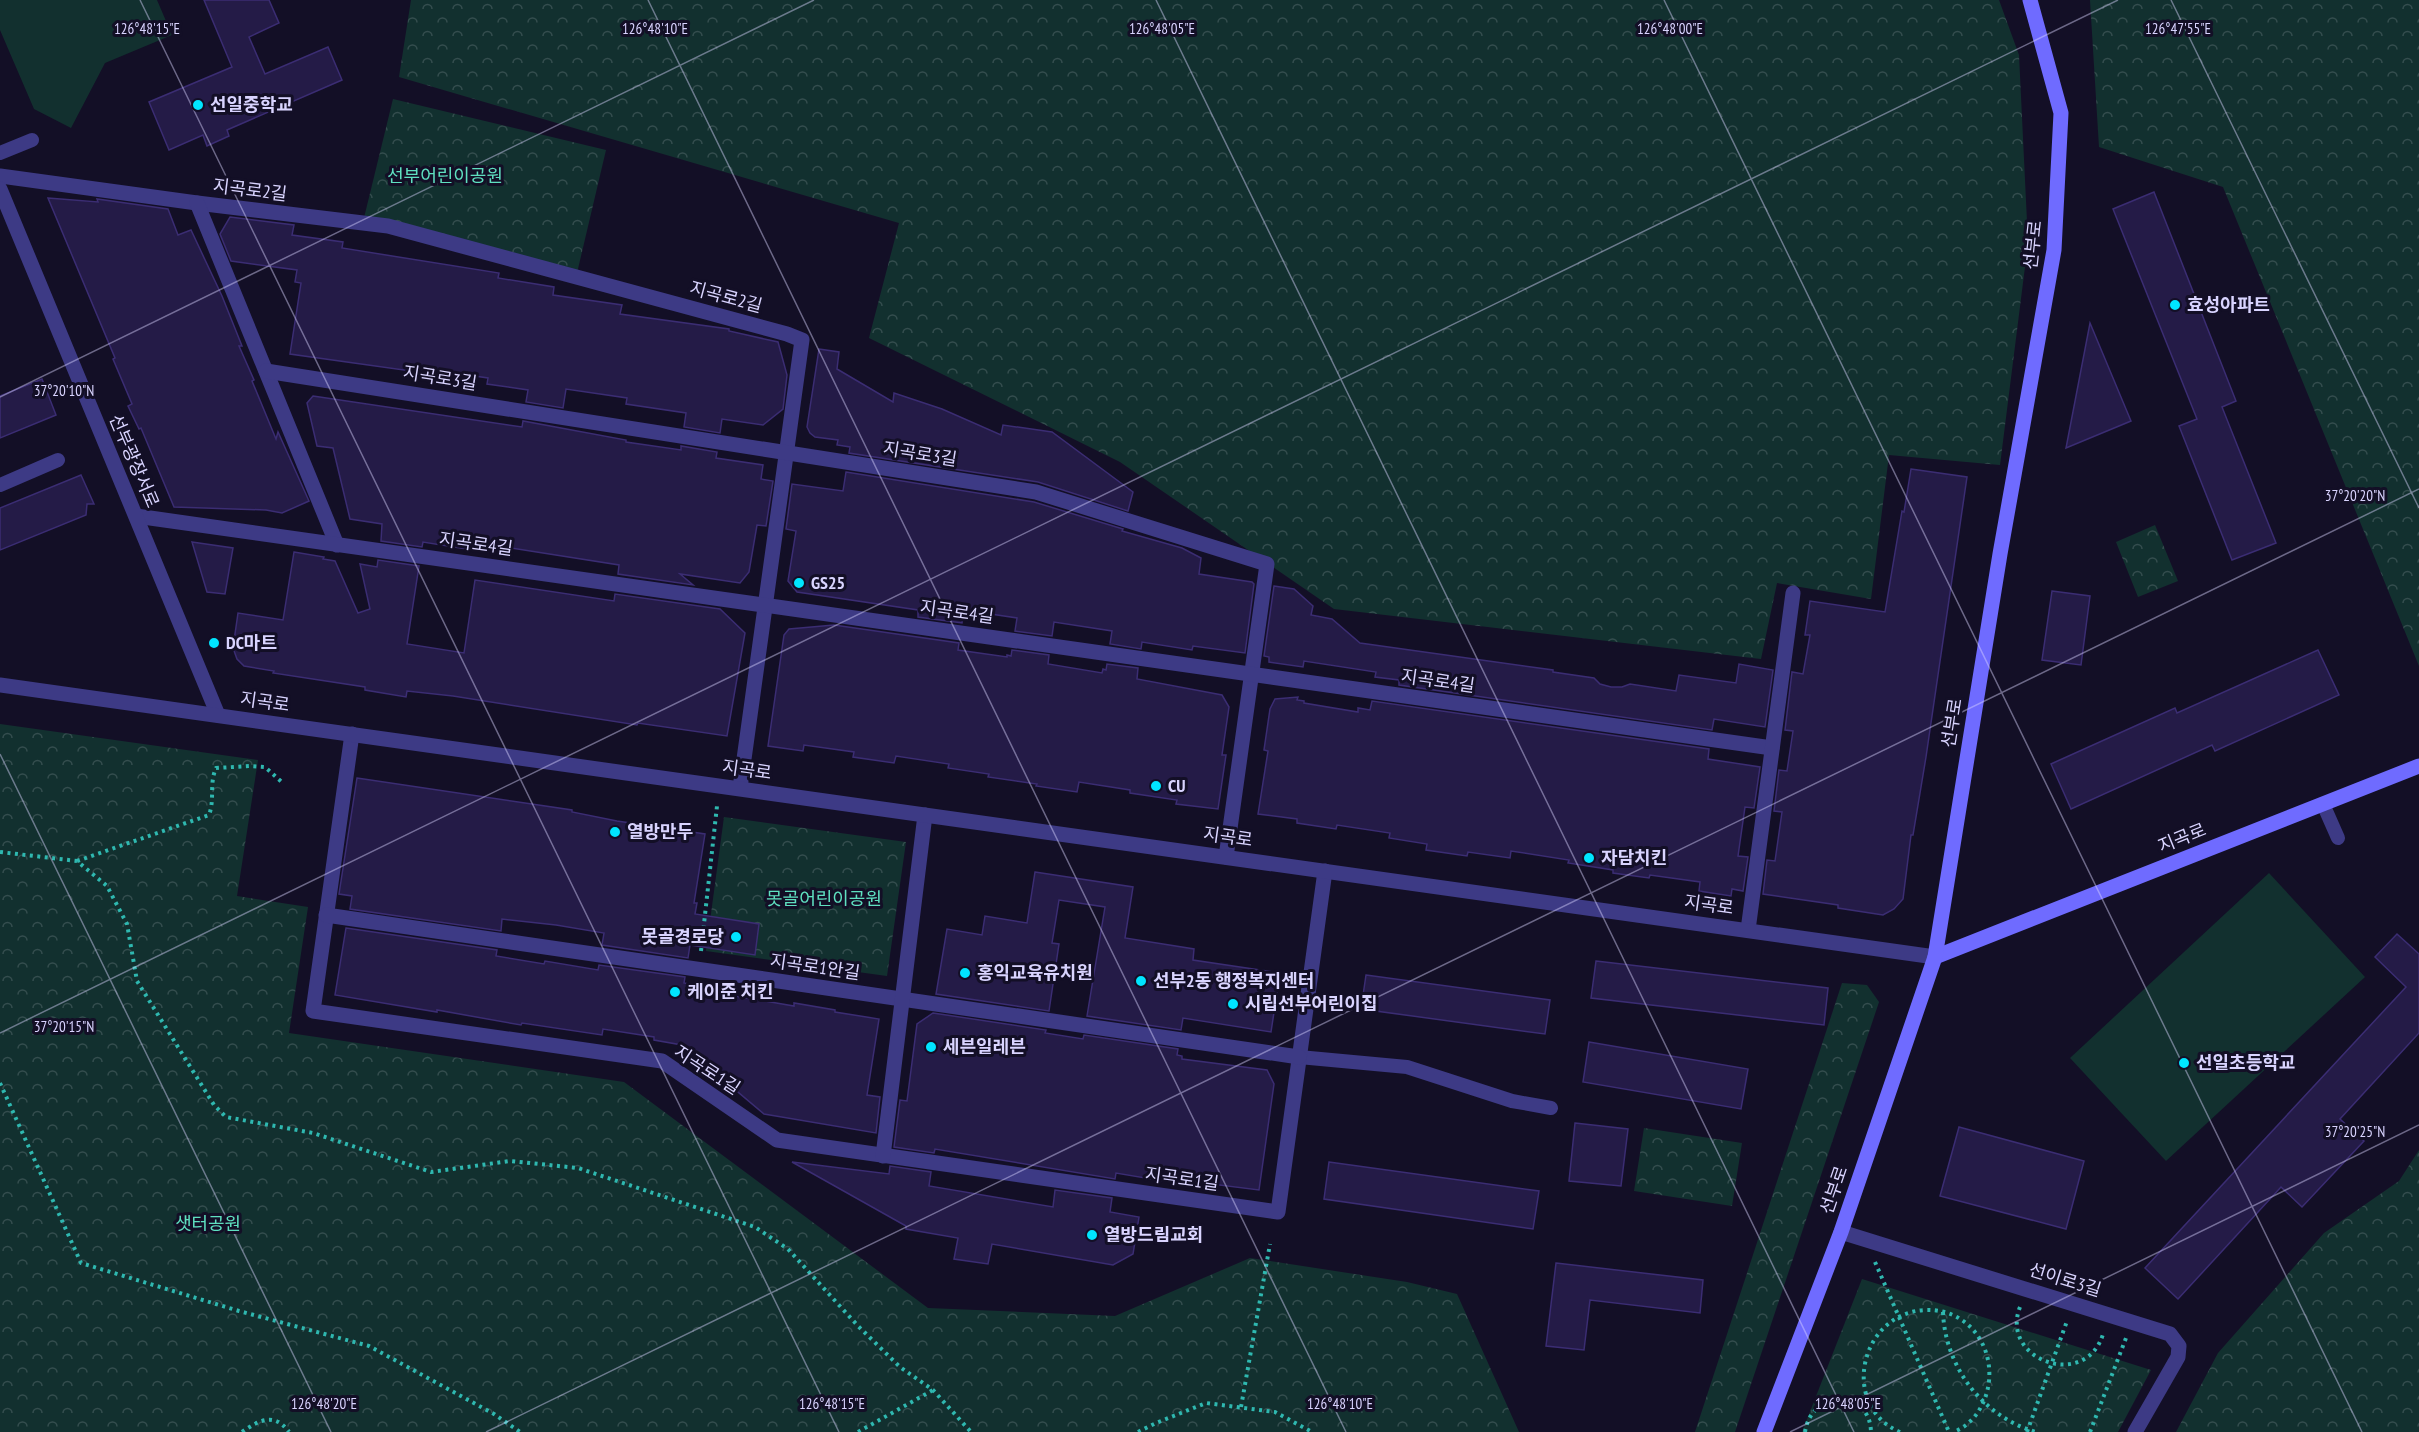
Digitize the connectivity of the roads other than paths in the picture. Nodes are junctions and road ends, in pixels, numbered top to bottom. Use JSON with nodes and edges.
{"nodes":[{"id":1,"x":2030,"y":0,"type":"edge"},
{"id":2,"x":32,"y":140,"type":"dead end"},
{"id":3,"x":0,"y":153,"type":"edge"},
{"id":4,"x":0,"y":176,"type":"edge"},
{"id":5,"x":0,"y":189,"type":"edge"},
{"id":6,"x":197,"y":203,"type":"junction"},
{"id":7,"x":266,"y":371,"type":"junction"},
{"id":8,"x":787,"y":453,"type":"junction"},
{"id":9,"x":58,"y":460,"type":"dead end"},
{"id":10,"x":0,"y":485,"type":"edge"},
{"id":11,"x":136,"y":516,"type":"junction"},
{"id":12,"x":337,"y":544,"type":"junction"},
{"id":13,"x":1793,"y":593,"type":"dead end"},
{"id":14,"x":765,"y":605,"type":"junction"},
{"id":15,"x":1252,"y":674,"type":"junction"},
{"id":16,"x":0,"y":685,"type":"edge"},
{"id":17,"x":218,"y":715,"type":"junction"},
{"id":18,"x":352,"y":734,"type":"junction"},
{"id":19,"x":1772,"y":748,"type":"junction"},
{"id":20,"x":2419,"y":766,"type":"edge"},
{"id":21,"x":740,"y":788,"type":"junction"},
{"id":22,"x":2323,"y":804,"type":"junction"},
{"id":23,"x":925,"y":814,"type":"junction"},
{"id":24,"x":2338,"y":838,"type":"dead end"},
{"id":25,"x":1226,"y":857,"type":"junction"},
{"id":26,"x":1325,"y":871,"type":"junction"},
{"id":27,"x":326,"y":915,"type":"junction"},
{"id":28,"x":1748,"y":930,"type":"junction"},
{"id":29,"x":1935,"y":957,"type":"junction"},
{"id":30,"x":902,"y":999,"type":"junction"},
{"id":31,"x":1299,"y":1057,"type":"junction"},
{"id":32,"x":1551,"y":1108,"type":"dead end"},
{"id":33,"x":884,"y":1156,"type":"junction"},
{"id":34,"x":1840,"y":1232,"type":"junction"},
{"id":35,"x":1764,"y":1432,"type":"edge"},
{"id":36,"x":2135,"y":1432,"type":"edge"}],
"edges":[{"from":1,"to":29,"type":"main road","name":"선부로"},
{"from":2,"to":3,"type":"lane"},
{"from":4,"to":6,"type":"street","name":"지곡로2길"},
{"from":5,"to":11,"type":"street","name":"선부광장서로"},
{"from":6,"to":7,"type":"street","name":"지곡로2길"},
{"from":6,"to":8,"type":"street","name":"지곡로2길"},
{"from":7,"to":8,"type":"street","name":"지곡로3길"},
{"from":7,"to":12,"type":"street","name":"지곡로2길"},
{"from":8,"to":14,"type":"street","name":"지곡로2길"},
{"from":8,"to":15,"type":"street","name":"지곡로3길"},
{"from":9,"to":10,"type":"lane"},
{"from":11,"to":12,"type":"street","name":"지곡로4길"},
{"from":11,"to":17,"type":"street","name":"선부광장서로"},
{"from":12,"to":14,"type":"street","name":"지곡로4길"},
{"from":13,"to":19,"type":"street"},
{"from":14,"to":15,"type":"street","name":"지곡로4길"},
{"from":14,"to":21,"type":"street","name":"지곡로2길"},
{"from":15,"to":19,"type":"street","name":"지곡로4길"},
{"from":15,"to":25,"type":"street","name":"지곡로3길"},
{"from":16,"to":17,"type":"street","name":"지곡로"},
{"from":17,"to":18,"type":"street","name":"지곡로"},
{"from":18,"to":21,"type":"street","name":"지곡로"},
{"from":18,"to":27,"type":"street","name":"지곡로1길"},
{"from":19,"to":28,"type":"street"},
{"from":20,"to":22,"type":"main road","name":"지곡로"},
{"from":21,"to":23,"type":"street","name":"지곡로"},
{"from":22,"to":24,"type":"lane"},
{"from":22,"to":29,"type":"main road","name":"지곡로"},
{"from":23,"to":25,"type":"street","name":"지곡로"},
{"from":23,"to":30,"type":"street"},
{"from":25,"to":26,"type":"street","name":"지곡로"},
{"from":26,"to":28,"type":"street","name":"지곡로"},
{"from":26,"to":31,"type":"street"},
{"from":27,"to":30,"type":"street","name":"지곡로1안길"},
{"from":27,"to":33,"type":"street","name":"지곡로1길"},
{"from":28,"to":29,"type":"street","name":"지곡로"},
{"from":29,"to":34,"type":"main road","name":"선부로"},
{"from":30,"to":31,"type":"street","name":"지곡로1안길"},
{"from":30,"to":33,"type":"street"},
{"from":31,"to":32,"type":"lane"},
{"from":31,"to":33,"type":"street","name":"지곡로1길"},
{"from":34,"to":35,"type":"main road","name":"선부로"},
{"from":34,"to":36,"type":"street","name":"선이로3길"}]}
